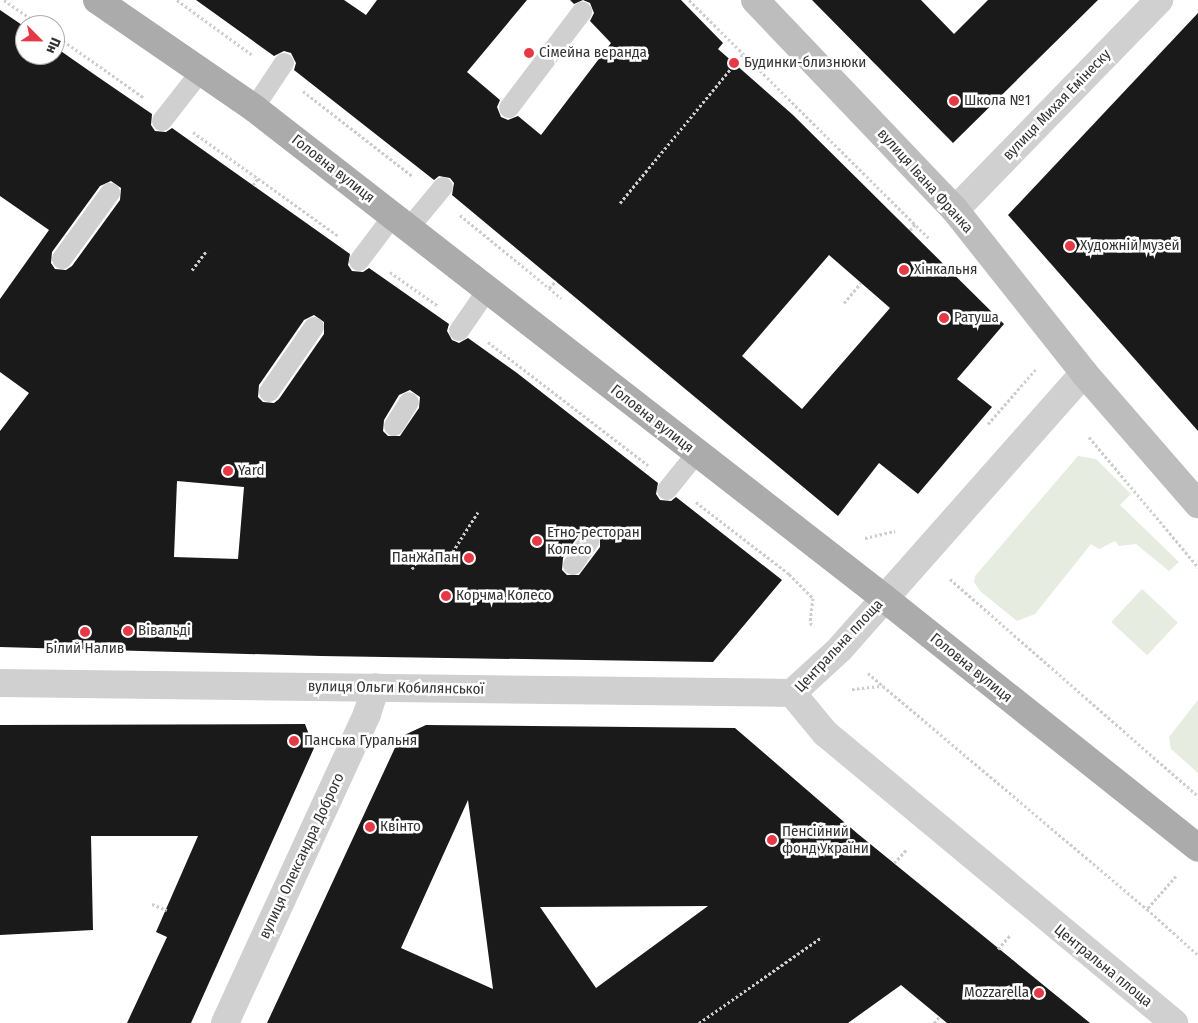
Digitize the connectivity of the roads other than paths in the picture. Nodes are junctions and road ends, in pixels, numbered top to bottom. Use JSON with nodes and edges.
{"nodes":[{"id":1,"x":98,"y":0,"type":"edge"},
{"id":2,"x":755,"y":0,"type":"edge"},
{"id":3,"x":1158,"y":0,"type":"edge"},
{"id":4,"x":582,"y":12,"type":"dead end"},
{"id":5,"x":284,"y":63,"type":"dead end"},
{"id":6,"x":201,"y":71,"type":"junction"},
{"id":7,"x":254,"y":108,"type":"junction"},
{"id":8,"x":509,"y":108,"type":"dead end"},
{"id":9,"x":162,"y":121,"type":"dead end"},
{"id":10,"x":442,"y":187,"type":"dead end"},
{"id":11,"x":110,"y":193,"type":"dead end"},
{"id":12,"x":955,"y":210,"type":"junction"},
{"id":13,"x":401,"y":222,"type":"junction"},
{"id":14,"x":62,"y":259,"type":"dead end"},
{"id":15,"x":359,"y":261,"type":"dead end"},
{"id":16,"x":488,"y":289,"type":"junction"},
{"id":17,"x":314,"y":327,"type":"dead end"},
{"id":18,"x":459,"y":331,"type":"dead end"},
{"id":19,"x":1084,"y":373,"type":"junction"},
{"id":20,"x":269,"y":392,"type":"dead end"},
{"id":21,"x":409,"y":402,"type":"dead end"},
{"id":22,"x":394,"y":426,"type":"dead end"},
{"id":23,"x":696,"y":454,"type":"junction"},
{"id":24,"x":667,"y":490,"type":"dead end"},
{"id":25,"x":1198,"y":504,"type":"edge"},
{"id":26,"x":590,"y":540,"type":"dead end"},
{"id":27,"x":573,"y":564,"type":"dead end"},
{"id":28,"x":884,"y":598,"type":"junction"},
{"id":29,"x":0,"y":683,"type":"edge"},
{"id":30,"x":376,"y":687,"type":"junction"},
{"id":31,"x":792,"y":693,"type":"junction"},
{"id":32,"x":1198,"y":848,"type":"edge"},
{"id":33,"x":225,"y":1023,"type":"edge"},
{"id":34,"x":1174,"y":1023,"type":"edge"}],
"edges":[{"from":1,"to":6,"type":"main road","name":"Головна вулиця"},
{"from":2,"to":12,"type":"street","name":"вулиця Івана Франка"},
{"from":3,"to":12,"type":"street","name":"вулиця Михая Емінеску"},
{"from":4,"to":8,"type":"lane"},
{"from":5,"to":7,"type":"lane"},
{"from":6,"to":7,"type":"main road","name":"Головна вулиця"},
{"from":6,"to":9,"type":"lane"},
{"from":7,"to":13,"type":"main road","name":"Головна вулиця"},
{"from":10,"to":13,"type":"lane"},
{"from":11,"to":14,"type":"lane"},
{"from":12,"to":19,"type":"street","name":"вулиця Івана Франка"},
{"from":13,"to":15,"type":"lane"},
{"from":13,"to":16,"type":"main road","name":"Головна вулиця"},
{"from":16,"to":18,"type":"lane"},
{"from":16,"to":23,"type":"main road","name":"Головна вулиця"},
{"from":17,"to":20,"type":"lane"},
{"from":19,"to":25,"type":"street"},
{"from":19,"to":28,"type":"street","name":"Центральна площа"},
{"from":21,"to":22,"type":"lane"},
{"from":23,"to":24,"type":"lane"},
{"from":23,"to":28,"type":"main road","name":"Головна вулиця"},
{"from":26,"to":27,"type":"lane"},
{"from":28,"to":31,"type":"street","name":"Центральна площа"},
{"from":28,"to":32,"type":"main road","name":"Головна вулиця"},
{"from":29,"to":30,"type":"street","name":"вулиця Ольги Кобилянської"},
{"from":30,"to":31,"type":"street","name":"вулиця Ольги Кобилянської"},
{"from":30,"to":33,"type":"street","name":"вулиця Олександра Доброго"},
{"from":31,"to":34,"type":"street","name":"Центральна площа"}]}
